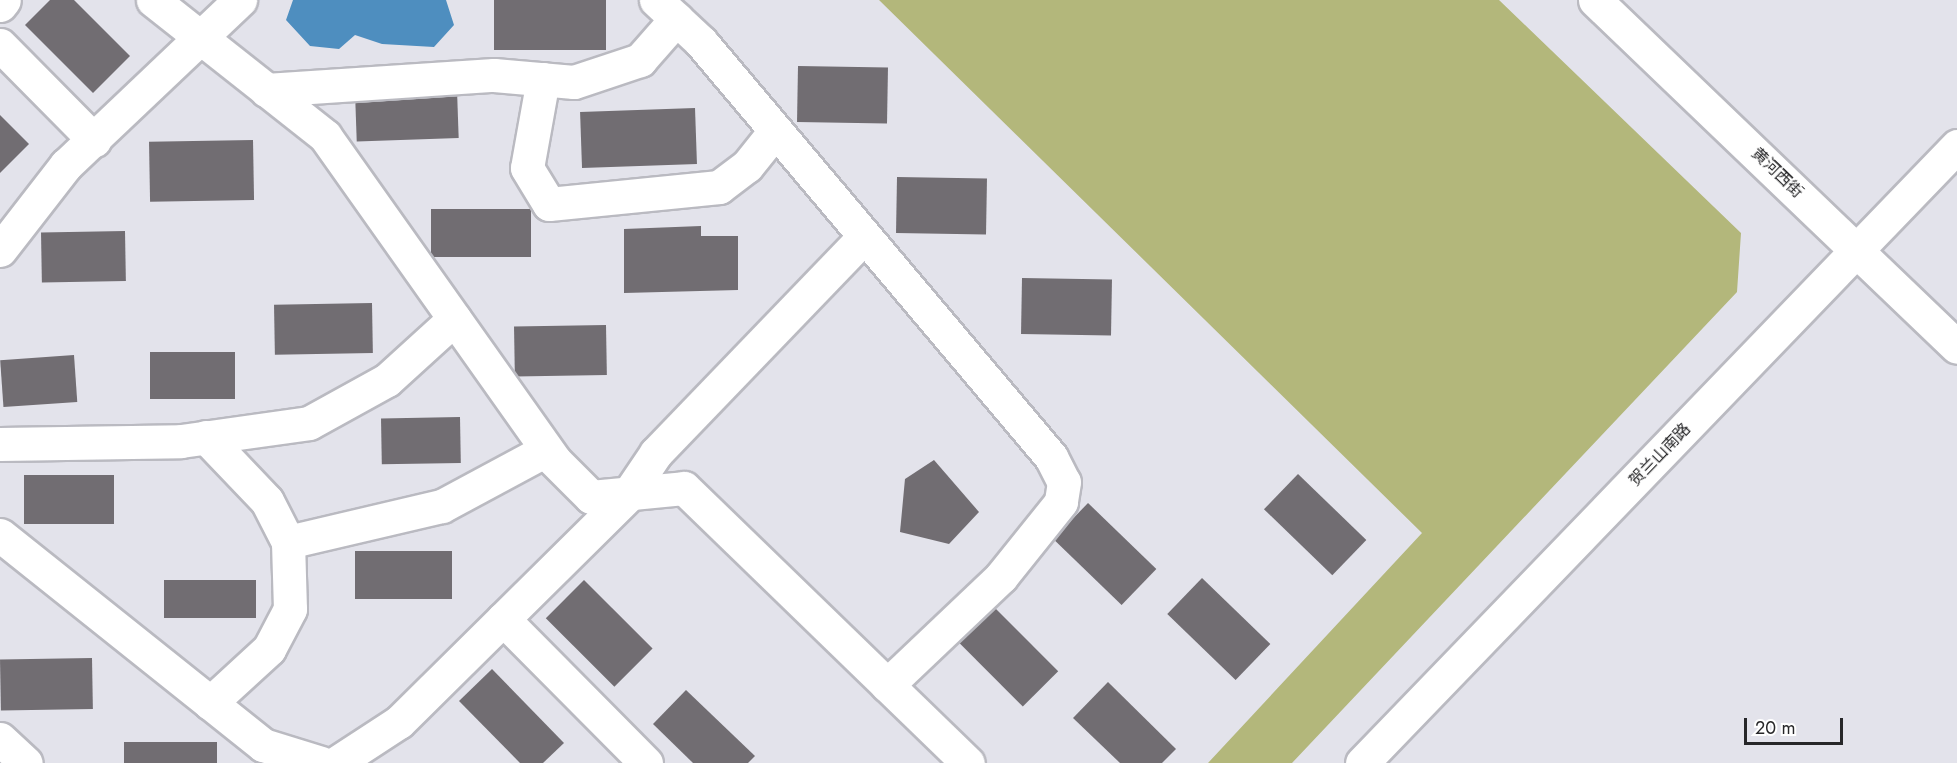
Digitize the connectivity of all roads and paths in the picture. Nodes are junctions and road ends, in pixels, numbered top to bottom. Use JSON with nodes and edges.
{"nodes":[{"id":1,"x":4,"y":0,"type":"edge"},
{"id":2,"x":153,"y":0,"type":"edge"},
{"id":3,"x":240,"y":0,"type":"edge"},
{"id":4,"x":1595,"y":0,"type":"edge"},
{"id":5,"x":0,"y":5,"type":"edge"},
{"id":6,"x":666,"y":10,"type":"edge"},
{"id":7,"x":204,"y":40,"type":"junction"},
{"id":8,"x":0,"y":45,"type":"edge"},
{"id":9,"x":543,"y":79,"type":"junction"},
{"id":10,"x":266,"y":90,"type":"junction"},
{"id":11,"x":775,"y":130,"type":"junction"},
{"id":12,"x":94,"y":140,"type":"junction"},
{"id":13,"x":1957,"y":146,"type":"edge"},
{"id":14,"x":4,"y":234,"type":"edge"},
{"id":15,"x":863,"y":238,"type":"junction"},
{"id":16,"x":1858,"y":250,"type":"junction"},
{"id":17,"x":454,"y":319,"type":"junction"},
{"id":18,"x":1957,"y":347,"type":"edge"},
{"id":19,"x":206,"y":437,"type":"junction"},
{"id":20,"x":0,"y":444,"type":"edge"},
{"id":21,"x":546,"y":450,"type":"junction"},
{"id":22,"x":627,"y":496,"type":"junction"},
{"id":23,"x":0,"y":535,"type":"edge"},
{"id":24,"x":288,"y":542,"type":"junction"},
{"id":25,"x":503,"y":619,"type":"junction"},
{"id":26,"x":887,"y":685,"type":"junction"},
{"id":27,"x":210,"y":703,"type":"junction"},
{"id":28,"x":0,"y":739,"type":"edge"},
{"id":29,"x":304,"y":760,"type":"edge"},
{"id":30,"x":26,"y":763,"type":"edge"},
{"id":31,"x":336,"y":763,"type":"edge"},
{"id":32,"x":646,"y":763,"type":"edge"},
{"id":33,"x":968,"y":763,"type":"edge"},
{"id":34,"x":1362,"y":763,"type":"edge"}],
"edges":[{"from":1,"to":5,"type":"street"},
{"from":2,"to":7,"type":"street"},
{"from":3,"to":7,"type":"street"},
{"from":4,"to":16,"type":"street","name":"黄河西街"},
{"from":6,"to":9,"type":"street"},
{"from":6,"to":11,"type":"street"},
{"from":7,"to":10,"type":"street"},
{"from":7,"to":12,"type":"street"},
{"from":8,"to":12,"type":"street"},
{"from":9,"to":10,"type":"street"},
{"from":9,"to":11,"type":"street"},
{"from":10,"to":17,"type":"street"},
{"from":11,"to":15,"type":"street"},
{"from":12,"to":14,"type":"street"},
{"from":13,"to":16,"type":"street","name":"贺兰山南路"},
{"from":15,"to":22,"type":"street"},
{"from":15,"to":26,"type":"street"},
{"from":16,"to":18,"type":"street","name":"黄河西街"},
{"from":16,"to":34,"type":"street","name":"贺兰山南路"},
{"from":17,"to":19,"type":"street"},
{"from":17,"to":21,"type":"street"},
{"from":19,"to":20,"type":"street"},
{"from":19,"to":24,"type":"street"},
{"from":21,"to":22,"type":"street"},
{"from":21,"to":24,"type":"street"},
{"from":22,"to":25,"type":"street"},
{"from":22,"to":26,"type":"street"},
{"from":23,"to":27,"type":"street"},
{"from":24,"to":27,"type":"street"},
{"from":25,"to":31,"type":"street"},
{"from":25,"to":32,"type":"street"},
{"from":26,"to":33,"type":"street"},
{"from":27,"to":29,"type":"street"},
{"from":28,"to":30,"type":"street"}]}
